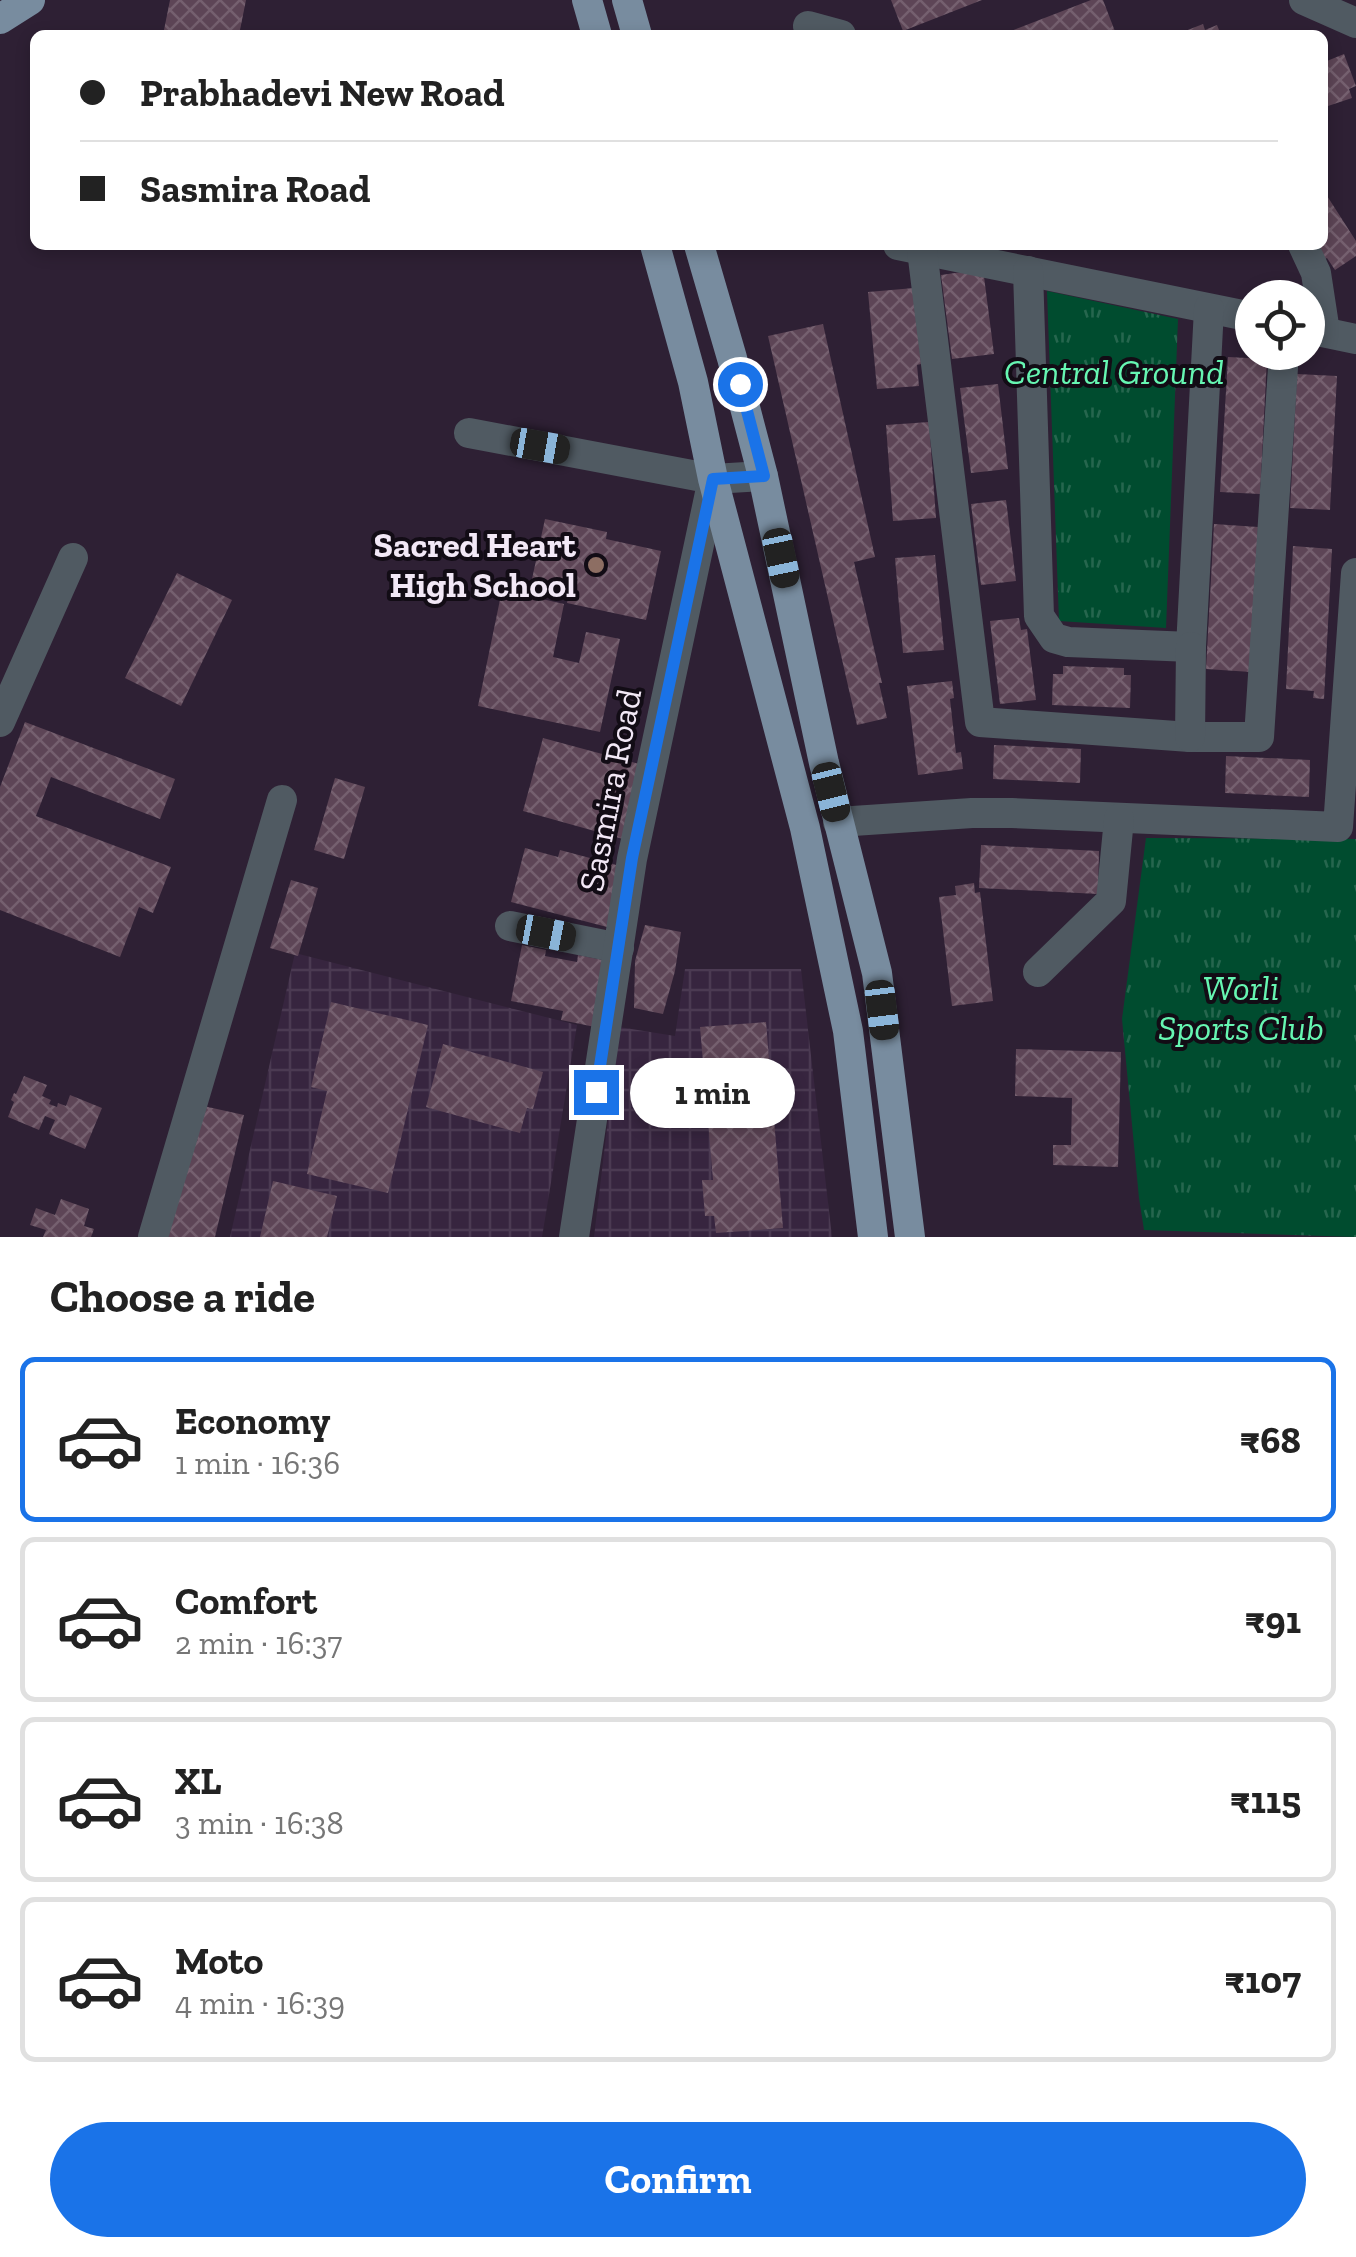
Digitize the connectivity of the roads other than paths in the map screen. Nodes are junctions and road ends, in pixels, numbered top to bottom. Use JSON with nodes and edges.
{"nodes":[{"id":1,"x":30,"y":0,"type":"edge"},
{"id":2,"x":587,"y":0,"type":"edge"},
{"id":3,"x":627,"y":0,"type":"edge"},
{"id":4,"x":1304,"y":0,"type":"edge"},
{"id":5,"x":0,"y":19,"type":"edge"},
{"id":6,"x":1356,"y":23,"type":"edge"},
{"id":7,"x":808,"y":26,"type":"dead end"},
{"id":8,"x":596,"y":30,"type":"edge"},
{"id":9,"x":636,"y":30,"type":"edge"},
{"id":10,"x":822,"y":30,"type":"edge"},
{"id":11,"x":656,"y":250,"type":"edge"},
{"id":12,"x":700,"y":250,"type":"edge"},
{"id":13,"x":910,"y":250,"type":"edge"},
{"id":14,"x":920,"y":250,"type":"edge"},
{"id":15,"x":1305,"y":250,"type":"edge"},
{"id":16,"x":1028,"y":272,"type":"junction"},
{"id":17,"x":1316,"y":280,"type":"edge"},
{"id":18,"x":1209,"y":308,"type":"junction"},
{"id":19,"x":1235,"y":314,"type":"edge"},
{"id":20,"x":1325,"y":333,"type":"edge"},
{"id":21,"x":1356,"y":338,"type":"edge"},
{"id":22,"x":1283,"y":370,"type":"edge"},
{"id":23,"x":470,"y":433,"type":"dead end"},
{"id":24,"x":764,"y":476,"type":"junction"},
{"id":25,"x":713,"y":479,"type":"junction"},
{"id":26,"x":72,"y":558,"type":"dead end"},
{"id":27,"x":1356,"y":574,"type":"edge"},
{"id":28,"x":1191,"y":647,"type":"junction"},
{"id":29,"x":0,"y":722,"type":"edge"},
{"id":30,"x":1190,"y":737,"type":"junction"},
{"id":31,"x":282,"y":800,"type":"dead end"},
{"id":32,"x":1119,"y":819,"type":"junction"},
{"id":33,"x":838,"y":822,"type":"junction"},
{"id":34,"x":510,"y":926,"type":"dead end"},
{"id":35,"x":619,"y":948,"type":"junction"},
{"id":36,"x":1038,"y":972,"type":"dead end"},
{"id":37,"x":153,"y":1237,"type":"edge"},
{"id":38,"x":574,"y":1237,"type":"edge"},
{"id":39,"x":873,"y":1237,"type":"edge"},
{"id":40,"x":910,"y":1237,"type":"edge"}],
"edges":[{"from":1,"to":5,"type":"main road"},
{"from":2,"to":8,"type":"main road"},
{"from":3,"to":9,"type":"main road"},
{"from":4,"to":6,"type":"street"},
{"from":7,"to":10,"type":"street"},
{"from":11,"to":25,"type":"main road"},
{"from":12,"to":24,"type":"main road"},
{"from":13,"to":30,"type":"street"},
{"from":14,"to":16,"type":"street"},
{"from":15,"to":17,"type":"street"},
{"from":16,"to":18,"type":"street"},
{"from":16,"to":28,"type":"street"},
{"from":18,"to":19,"type":"street"},
{"from":18,"to":28,"type":"street"},
{"from":20,"to":21,"type":"street"},
{"from":22,"to":30,"type":"street"},
{"from":23,"to":25,"type":"street"},
{"from":24,"to":25,"type":"street"},
{"from":24,"to":33,"type":"main road"},
{"from":25,"to":35,"type":"street","name":"Sasmira Road"},
{"from":25,"to":39,"type":"main road"},
{"from":26,"to":29,"type":"street"},
{"from":27,"to":32,"type":"street"},
{"from":28,"to":30,"type":"street"},
{"from":31,"to":37,"type":"street"},
{"from":32,"to":33,"type":"street"},
{"from":32,"to":36,"type":"street"},
{"from":33,"to":40,"type":"main road"},
{"from":34,"to":35,"type":"street"},
{"from":35,"to":38,"type":"street","name":"Sasmira Road"}]}
